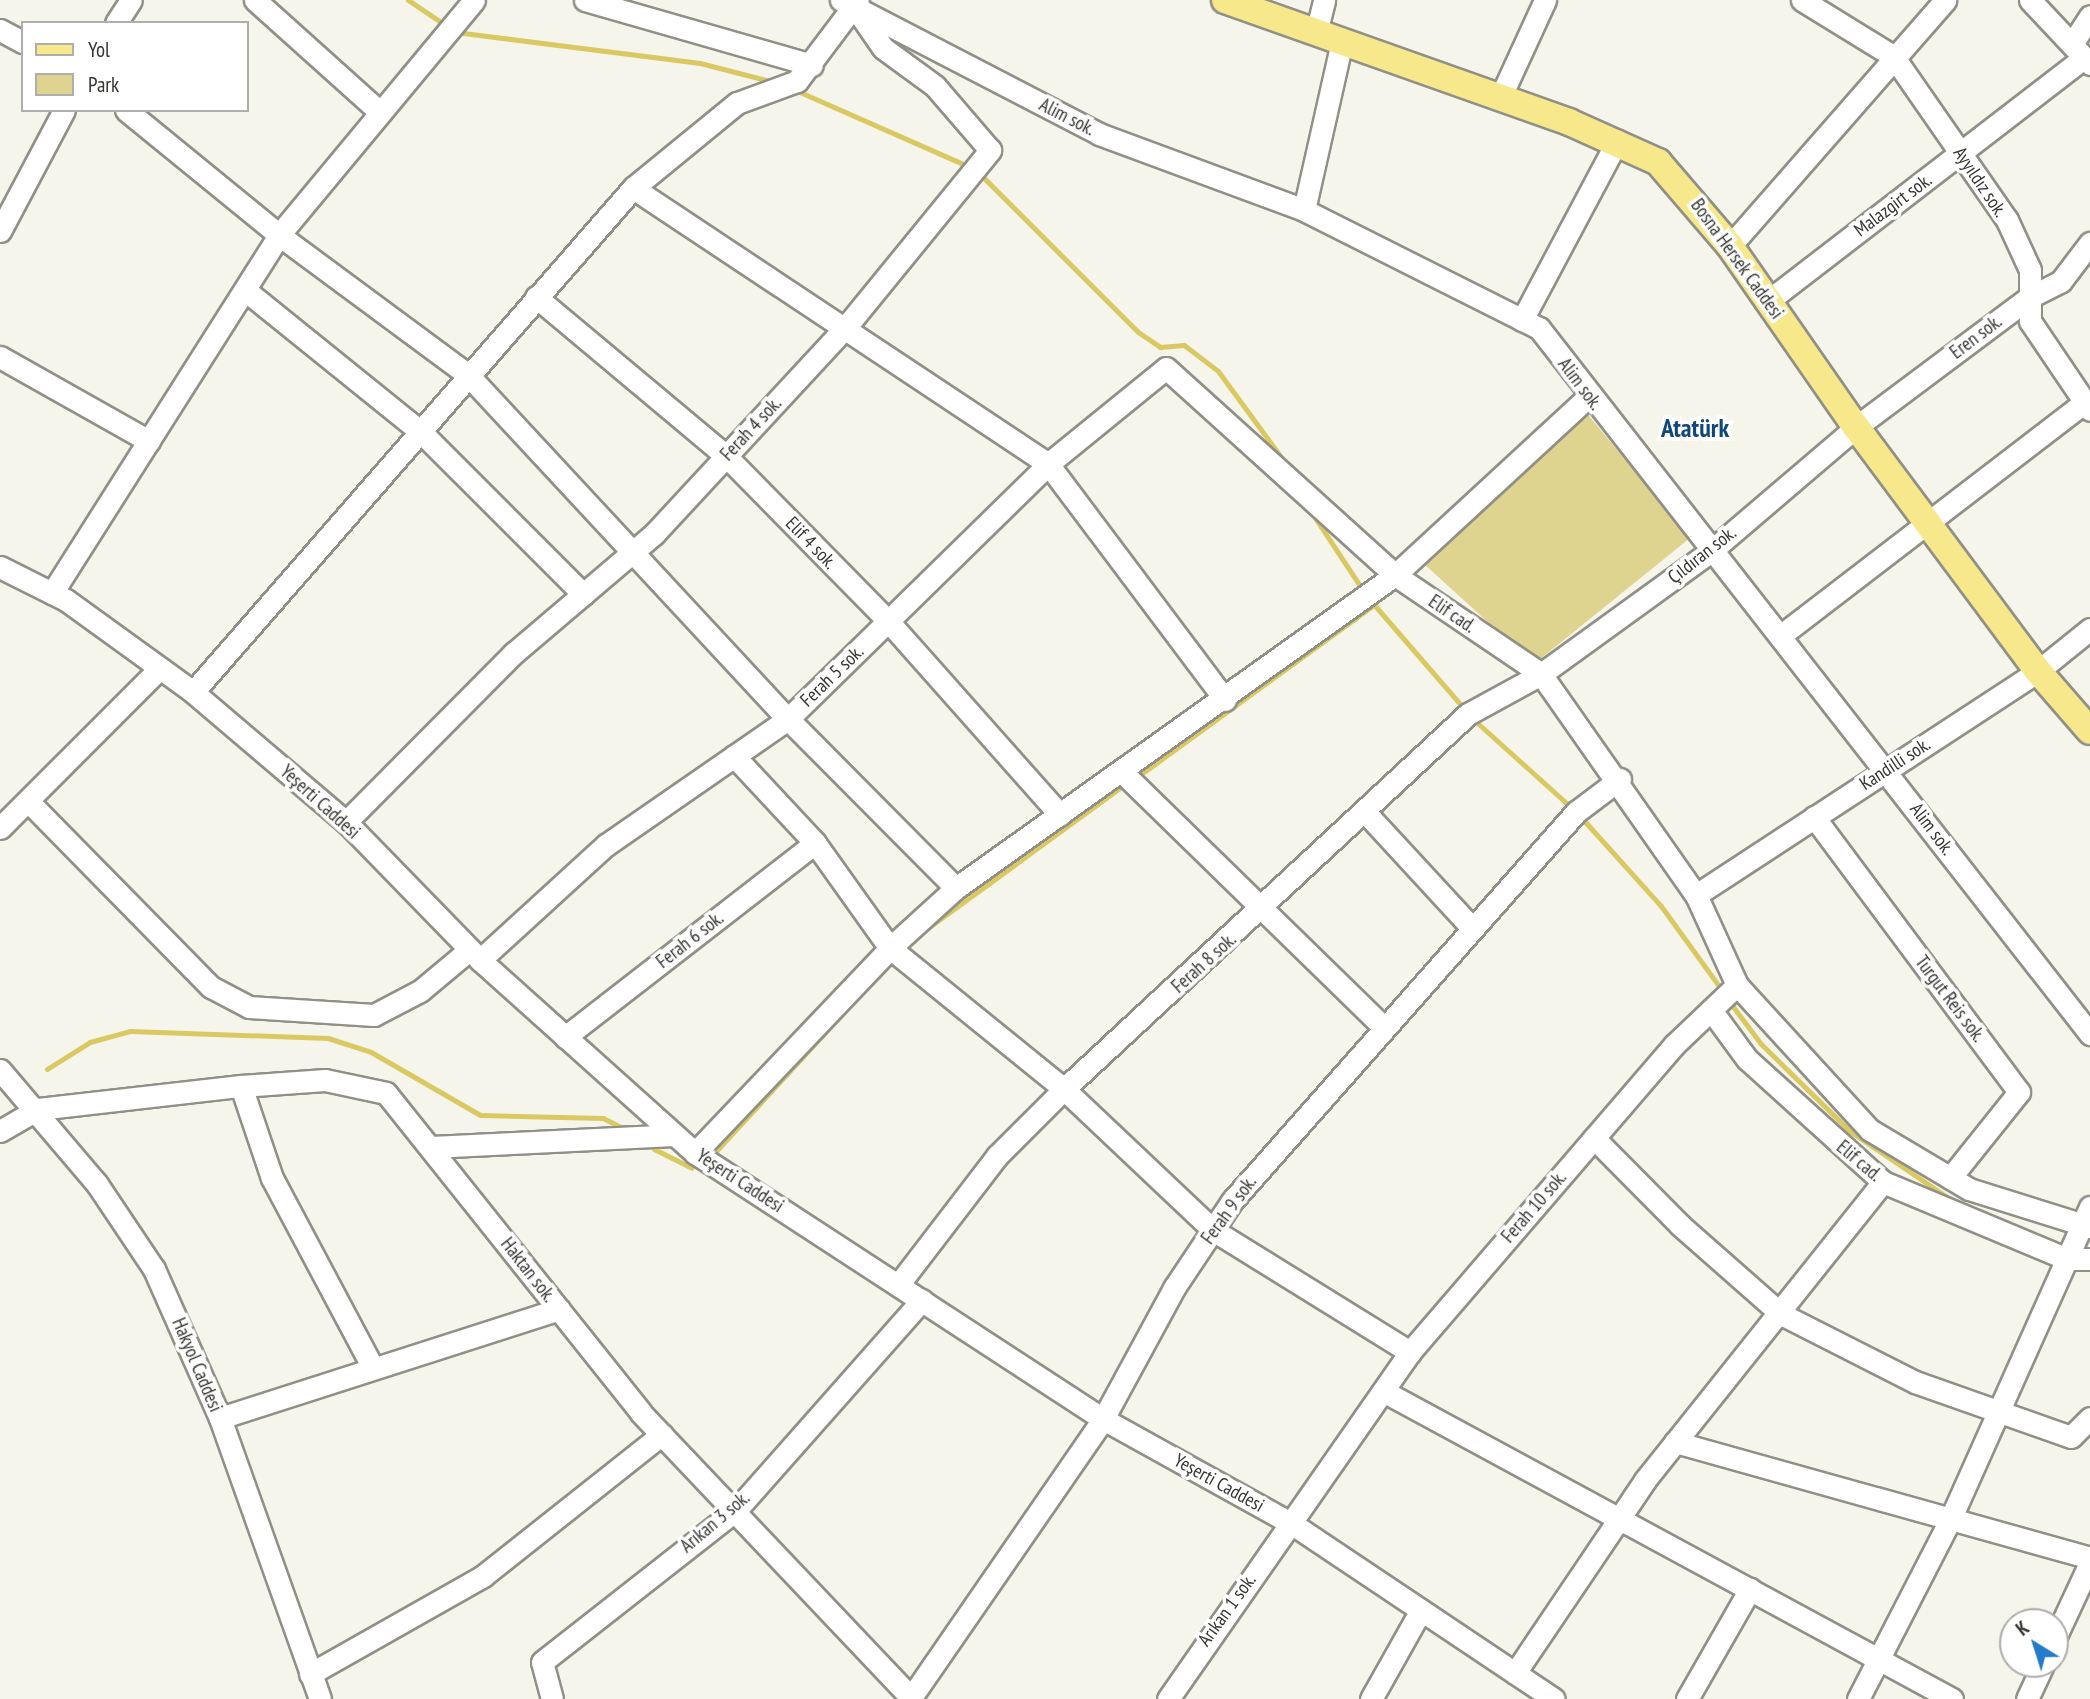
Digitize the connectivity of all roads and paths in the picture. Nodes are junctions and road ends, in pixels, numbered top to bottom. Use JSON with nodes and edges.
{"nodes":[{"id":1,"x":131,"y":0,"type":"edge"},
{"id":2,"x":255,"y":0,"type":"edge"},
{"id":3,"x":474,"y":0,"type":"edge"},
{"id":4,"x":585,"y":0,"type":"edge"},
{"id":5,"x":1224,"y":0,"type":"edge"},
{"id":6,"x":1324,"y":0,"type":"edge"},
{"id":7,"x":1545,"y":0,"type":"edge"},
{"id":8,"x":1802,"y":0,"type":"edge"},
{"id":9,"x":1945,"y":0,"type":"edge"},
{"id":10,"x":2030,"y":0,"type":"edge"},
{"id":11,"x":852,"y":3,"type":"edge"},
{"id":12,"x":2090,"y":16,"type":"edge"},
{"id":13,"x":117,"y":21,"type":"edge"},
{"id":14,"x":0,"y":30,"type":"edge"},
{"id":15,"x":1316,"y":33,"type":"junction"},
{"id":16,"x":21,"y":41,"type":"edge"},
{"id":17,"x":1342,"y":42,"type":"junction"},
{"id":18,"x":2082,"y":56,"type":"edge"},
{"id":19,"x":1893,"y":57,"type":"junction"},
{"id":20,"x":812,"y":65,"type":"junction"},
{"id":21,"x":1500,"y":98,"type":"junction"},
{"id":22,"x":63,"y":112,"type":"edge"},
{"id":23,"x":128,"y":112,"type":"edge"},
{"id":24,"x":380,"y":112,"type":"junction"},
{"id":25,"x":1617,"y":141,"type":"junction"},
{"id":26,"x":1961,"y":153,"type":"junction"},
{"id":27,"x":633,"y":188,"type":"junction"},
{"id":28,"x":1304,"y":210,"type":"junction"},
{"id":29,"x":0,"y":231,"type":"edge"},
{"id":30,"x":279,"y":235,"type":"junction"},
{"id":31,"x":2090,"y":243,"type":"edge"},
{"id":32,"x":1730,"y":246,"type":"junction"},
{"id":33,"x":245,"y":290,"type":"junction"},
{"id":34,"x":536,"y":297,"type":"junction"},
{"id":35,"x":2030,"y":297,"type":"junction"},
{"id":36,"x":1768,"y":301,"type":"junction"},
{"id":37,"x":1522,"y":320,"type":"junction"},
{"id":38,"x":845,"y":328,"type":"junction"},
{"id":39,"x":0,"y":357,"type":"edge"},
{"id":40,"x":1166,"y":368,"type":"joint"},
{"id":41,"x":468,"y":375,"type":"junction"},
{"id":42,"x":1589,"y":396,"type":"junction"},
{"id":43,"x":2088,"y":406,"type":"edge"},
{"id":44,"x":1856,"y":427,"type":"junction"},
{"id":45,"x":420,"y":431,"type":"junction"},
{"id":46,"x":149,"y":441,"type":"junction"},
{"id":47,"x":726,"y":456,"type":"junction"},
{"id":48,"x":1048,"y":464,"type":"junction"},
{"id":49,"x":1926,"y":520,"type":"junction"},
{"id":50,"x":1711,"y":551,"type":"junction"},
{"id":51,"x":633,"y":552,"type":"junction"},
{"id":52,"x":0,"y":567,"type":"edge"},
{"id":53,"x":1395,"y":575,"type":"junction"},
{"id":54,"x":52,"y":593,"type":"junction"},
{"id":55,"x":583,"y":594,"type":"junction"},
{"id":56,"x":888,"y":621,"type":"junction"},
{"id":57,"x":2090,"y":629,"type":"edge"},
{"id":58,"x":1780,"y":636,"type":"junction"},
{"id":59,"x":160,"y":668,"type":"junction"},
{"id":60,"x":2038,"y":671,"type":"junction"},
{"id":61,"x":1541,"y":674,"type":"junction"},
{"id":62,"x":193,"y":692,"type":"junction"},
{"id":63,"x":1225,"y":700,"type":"junction"},
{"id":64,"x":788,"y":719,"type":"junction"},
{"id":65,"x":2090,"y":731,"type":"edge"},
{"id":66,"x":734,"y":756,"type":"junction"},
{"id":67,"x":1888,"y":768,"type":"junction"},
{"id":68,"x":1122,"y":772,"type":"junction"},
{"id":69,"x":1620,"y":779,"type":"junction"},
{"id":70,"x":29,"y":801,"type":"junction"},
{"id":71,"x":1365,"y":812,"type":"junction"},
{"id":72,"x":1060,"y":816,"type":"junction"},
{"id":73,"x":1814,"y":817,"type":"junction"},
{"id":74,"x":346,"y":822,"type":"junction"},
{"id":75,"x":0,"y":828,"type":"edge"},
{"id":76,"x":815,"y":843,"type":"junction"},
{"id":77,"x":956,"y":888,"type":"junction"},
{"id":78,"x":1696,"y":895,"type":"junction"},
{"id":79,"x":1265,"y":908,"type":"junction"},
{"id":80,"x":1471,"y":927,"type":"junction"},
{"id":81,"x":890,"y":948,"type":"junction"},
{"id":82,"x":475,"y":955,"type":"junction"},
{"id":83,"x":1737,"y":985,"type":"junction"},
{"id":84,"x":1711,"y":1010,"type":"junction"},
{"id":85,"x":1381,"y":1026,"type":"junction"},
{"id":86,"x":2090,"y":1034,"type":"edge"},
{"id":87,"x":565,"y":1037,"type":"junction"},
{"id":88,"x":0,"y":1070,"type":"edge"},
{"id":89,"x":241,"y":1086,"type":"junction"},
{"id":90,"x":1064,"y":1089,"type":"junction"},
{"id":91,"x":38,"y":1109,"type":"junction"},
{"id":92,"x":0,"y":1131,"type":"edge"},
{"id":93,"x":674,"y":1135,"type":"junction"},
{"id":94,"x":1594,"y":1138,"type":"junction"},
{"id":95,"x":430,"y":1147,"type":"junction"},
{"id":96,"x":695,"y":1153,"type":"junction"},
{"id":97,"x":1950,"y":1178,"type":"junction"},
{"id":98,"x":1883,"y":1182,"type":"junction"},
{"id":99,"x":2090,"y":1207,"type":"edge"},
{"id":100,"x":2086,"y":1227,"type":"edge"},
{"id":101,"x":1213,"y":1230,"type":"junction"},
{"id":102,"x":2067,"y":1259,"type":"junction"},
{"id":103,"x":2090,"y":1259,"type":"edge"},
{"id":104,"x":898,"y":1285,"type":"junction"},
{"id":105,"x":922,"y":1300,"type":"junction"},
{"id":106,"x":559,"y":1309,"type":"junction"},
{"id":107,"x":1779,"y":1312,"type":"junction"},
{"id":108,"x":1410,"y":1352,"type":"junction"},
{"id":109,"x":373,"y":1368,"type":"junction"},
{"id":110,"x":1383,"y":1391,"type":"junction"},
{"id":111,"x":1999,"y":1411,"type":"junction"},
{"id":112,"x":219,"y":1418,"type":"junction"},
{"id":113,"x":2090,"y":1418,"type":"edge"},
{"id":114,"x":1103,"y":1419,"type":"junction"},
{"id":115,"x":662,"y":1434,"type":"junction"},
{"id":116,"x":1675,"y":1442,"type":"junction"},
{"id":117,"x":737,"y":1509,"type":"junction"},
{"id":118,"x":1619,"y":1518,"type":"junction"},
{"id":119,"x":1950,"y":1520,"type":"junction"},
{"id":120,"x":1290,"y":1523,"type":"junction"},
{"id":121,"x":2090,"y":1560,"type":"edge"},
{"id":122,"x":1750,"y":1589,"type":"junction"},
{"id":123,"x":2068,"y":1608,"type":"edge"},
{"id":124,"x":1422,"y":1610,"type":"junction"},
{"id":125,"x":1879,"y":1658,"type":"junction"},
{"id":126,"x":1515,"y":1673,"type":"junction"},
{"id":127,"x":310,"y":1674,"type":"junction"},
{"id":128,"x":2037,"y":1678,"type":"edge"},
{"id":129,"x":320,"y":1699,"type":"edge"},
{"id":130,"x":552,"y":1699,"type":"edge"},
{"id":131,"x":911,"y":1699,"type":"edge"},
{"id":132,"x":1168,"y":1699,"type":"edge"},
{"id":133,"x":1371,"y":1699,"type":"edge"},
{"id":134,"x":1555,"y":1699,"type":"edge"},
{"id":135,"x":1687,"y":1699,"type":"edge"},
{"id":136,"x":1858,"y":1699,"type":"edge"},
{"id":137,"x":1952,"y":1699,"type":"edge"},
{"id":138,"x":2027,"y":1699,"type":"edge"}],
"edges":[{"from":1,"to":13,"type":"street"},
{"from":2,"to":24,"type":"street"},
{"from":3,"to":24,"type":"street"},
{"from":4,"to":20,"type":"street"},
{"from":5,"to":15,"type":"main road","name":"Bosna Hersek Caddesi"},
{"from":6,"to":15,"type":"street"},
{"from":7,"to":21,"type":"street"},
{"from":8,"to":19,"type":"street","name":"Ayyıldız sok."},
{"from":9,"to":19,"type":"street"},
{"from":10,"to":18,"type":"street"},
{"from":11,"to":20,"type":"street"},
{"from":11,"to":28,"type":"street","name":"Alim sok."},
{"from":11,"to":38,"type":"street","name":"Ferah 4 sok."},
{"from":12,"to":18,"type":"street","name":"Malazgirt sok."},
{"from":14,"to":16,"type":"street"},
{"from":15,"to":17,"type":"main road","name":"Bosna Hersek Caddesi"},
{"from":17,"to":21,"type":"main road","name":"Bosna Hersek Caddesi"},
{"from":17,"to":28,"type":"street"},
{"from":18,"to":26,"type":"street","name":"Malazgirt sok."},
{"from":19,"to":26,"type":"street","name":"Ayyıldız sok."},
{"from":19,"to":32,"type":"street"},
{"from":20,"to":27,"type":"street"},
{"from":21,"to":25,"type":"main road","name":"Bosna Hersek Caddesi"},
{"from":22,"to":29,"type":"street"},
{"from":23,"to":30,"type":"street"},
{"from":24,"to":30,"type":"street"},
{"from":25,"to":32,"type":"main road","name":"Bosna Hersek Caddesi"},
{"from":25,"to":37,"type":"street"},
{"from":26,"to":35,"type":"street","name":"Ayyıldız sok."},
{"from":26,"to":36,"type":"street","name":"Malazgirt sok."},
{"from":27,"to":34,"type":"street"},
{"from":27,"to":38,"type":"street"},
{"from":28,"to":37,"type":"street","name":"Alim sok."},
{"from":30,"to":33,"type":"street"},
{"from":30,"to":41,"type":"street"},
{"from":31,"to":35,"type":"street","name":"Eren sok."},
{"from":32,"to":36,"type":"main road","name":"Bosna Hersek Caddesi"},
{"from":33,"to":45,"type":"street"},
{"from":33,"to":46,"type":"street"},
{"from":34,"to":41,"type":"street"},
{"from":34,"to":47,"type":"street","name":"Elif 4 sok."},
{"from":35,"to":43,"type":"street","name":"Ayyıldız sok."},
{"from":35,"to":44,"type":"street","name":"Eren sok."},
{"from":36,"to":44,"type":"main road","name":"Bosna Hersek Caddesi"},
{"from":37,"to":42,"type":"street","name":"Alim sok."},
{"from":38,"to":47,"type":"street","name":"Ferah 4 sok."},
{"from":38,"to":48,"type":"street"},
{"from":39,"to":46,"type":"street"},
{"from":40,"to":48,"type":"street","name":"Ferah 5 sok."},
{"from":40,"to":53,"type":"street","name":"Elif cad."},
{"from":41,"to":45,"type":"street"},
{"from":41,"to":51,"type":"street"},
{"from":42,"to":50,"type":"street","name":"Alim sok."},
{"from":42,"to":53,"type":"street"},
{"from":43,"to":49,"type":"street"},
{"from":44,"to":49,"type":"main road","name":"Bosna Hersek Caddesi"},
{"from":44,"to":50,"type":"street","name":"Çıldıran sok."},
{"from":45,"to":55,"type":"street"},
{"from":45,"to":62,"type":"street"},
{"from":46,"to":54,"type":"street"},
{"from":47,"to":51,"type":"street","name":"Ferah 4 sok."},
{"from":47,"to":56,"type":"street","name":"Elif 4 sok."},
{"from":48,"to":56,"type":"street","name":"Ferah 5 sok."},
{"from":48,"to":63,"type":"street"},
{"from":49,"to":58,"type":"street"},
{"from":49,"to":60,"type":"main road","name":"Bosna Hersek Caddesi"},
{"from":50,"to":58,"type":"street","name":"Alim sok."},
{"from":50,"to":61,"type":"street","name":"Çıldıran sok."},
{"from":51,"to":55,"type":"street","name":"Ferah 4 sok."},
{"from":51,"to":64,"type":"street"},
{"from":52,"to":54,"type":"street","name":"Yeşerti Caddesi"},
{"from":53,"to":61,"type":"street","name":"Elif cad."},
{"from":53,"to":63,"type":"street"},
{"from":54,"to":59,"type":"street","name":"Yeşerti Caddesi"},
{"from":55,"to":74,"type":"street","name":"Ferah 4 sok."},
{"from":56,"to":64,"type":"street","name":"Ferah 5 sok."},
{"from":56,"to":72,"type":"street","name":"Elif 4 sok."},
{"from":57,"to":60,"type":"street","name":"Kandilli sok."},
{"from":58,"to":67,"type":"street","name":"Alim sok."},
{"from":59,"to":62,"type":"street","name":"Yeşerti Caddesi"},
{"from":59,"to":70,"type":"street"},
{"from":60,"to":65,"type":"main road","name":"Bosna Hersek Caddesi"},
{"from":60,"to":67,"type":"street","name":"Kandilli sok."},
{"from":61,"to":69,"type":"street","name":"Elif cad."},
{"from":61,"to":71,"type":"street","name":"Ferah 8 sok."},
{"from":62,"to":74,"type":"street","name":"Yeşerti Caddesi"},
{"from":63,"to":68,"type":"street"},
{"from":64,"to":66,"type":"street","name":"Ferah 5 sok."},
{"from":64,"to":77,"type":"street"},
{"from":66,"to":76,"type":"street"},
{"from":66,"to":82,"type":"street","name":"Ferah 5 sok."},
{"from":67,"to":73,"type":"street","name":"Kandilli sok."},
{"from":67,"to":86,"type":"street","name":"Alim sok."},
{"from":68,"to":72,"type":"street"},
{"from":68,"to":79,"type":"street"},
{"from":69,"to":78,"type":"street","name":"Elif cad."},
{"from":69,"to":80,"type":"street","name":"Ferah 9 sok."},
{"from":70,"to":75,"type":"street"},
{"from":70,"to":82,"type":"street","name":"Ferah 5 sok."},
{"from":71,"to":79,"type":"street","name":"Ferah 8 sok."},
{"from":71,"to":80,"type":"street"},
{"from":72,"to":77,"type":"street"},
{"from":73,"to":78,"type":"street","name":"Kandilli sok."},
{"from":73,"to":97,"type":"street","name":"Turgut Reis sok."},
{"from":74,"to":82,"type":"street","name":"Yeşerti Caddesi"},
{"from":76,"to":81,"type":"street"},
{"from":76,"to":87,"type":"street","name":"Ferah 6 sok."},
{"from":77,"to":81,"type":"street"},
{"from":78,"to":83,"type":"street"},
{"from":79,"to":85,"type":"street"},
{"from":79,"to":90,"type":"street","name":"Ferah 8 sok."},
{"from":80,"to":85,"type":"street","name":"Ferah 9 sok."},
{"from":81,"to":90,"type":"street"},
{"from":81,"to":96,"type":"street"},
{"from":82,"to":87,"type":"street","name":"Yeşerti Caddesi"},
{"from":83,"to":84,"type":"street","name":"Ferah 10 sok."},
{"from":83,"to":97,"type":"street","name":"Elif cad."},
{"from":84,"to":94,"type":"street","name":"Ferah 10 sok."},
{"from":84,"to":98,"type":"street","name":"Elif cad."},
{"from":85,"to":101,"type":"street","name":"Ferah 9 sok."},
{"from":87,"to":93,"type":"street","name":"Yeşerti Caddesi"},
{"from":88,"to":91,"type":"street","name":"Hakyol Caddesi"},
{"from":89,"to":91,"type":"street","name":"Haktan sok."},
{"from":89,"to":95,"type":"street","name":"Haktan sok."},
{"from":89,"to":109,"type":"street"},
{"from":90,"to":101,"type":"street"},
{"from":90,"to":104,"type":"street","name":"Ferah 8 sok."},
{"from":91,"to":92,"type":"street"},
{"from":91,"to":112,"type":"street","name":"Hakyol Caddesi"},
{"from":93,"to":95,"type":"street"},
{"from":93,"to":96,"type":"street","name":"Yeşerti Caddesi"},
{"from":94,"to":107,"type":"street"},
{"from":94,"to":108,"type":"street","name":"Ferah 10 sok."},
{"from":95,"to":106,"type":"street","name":"Haktan sok."},
{"from":96,"to":104,"type":"street","name":"Yeşerti Caddesi"},
{"from":97,"to":100,"type":"street","name":"Elif cad."},
{"from":98,"to":102,"type":"street","name":"Elif cad."},
{"from":98,"to":107,"type":"street"},
{"from":99,"to":100,"type":"street"},
{"from":100,"to":102,"type":"street"},
{"from":101,"to":108,"type":"street"},
{"from":101,"to":114,"type":"street","name":"Ferah 9 sok."},
{"from":102,"to":103,"type":"street","name":"Elif cad."},
{"from":102,"to":111,"type":"street"},
{"from":104,"to":105,"type":"street","name":"Yeşerti Caddesi"},
{"from":105,"to":114,"type":"street","name":"Yeşerti Caddesi"},
{"from":105,"to":117,"type":"street","name":"Arıkan 3 sok."},
{"from":106,"to":109,"type":"street"},
{"from":106,"to":115,"type":"street","name":"Haktan sok."},
{"from":107,"to":111,"type":"street"},
{"from":107,"to":116,"type":"street"},
{"from":108,"to":110,"type":"street","name":"Ferah 10 sok."},
{"from":109,"to":112,"type":"street"},
{"from":110,"to":118,"type":"street"},
{"from":110,"to":120,"type":"street","name":"Ferah 10 sok."},
{"from":111,"to":113,"type":"street"},
{"from":111,"to":119,"type":"street"},
{"from":112,"to":127,"type":"street","name":"Hakyol Caddesi"},
{"from":114,"to":120,"type":"street","name":"Yeşerti Caddesi"},
{"from":114,"to":131,"type":"street","name":"Ferah 9 sok."},
{"from":115,"to":117,"type":"street","name":"Haktan sok."},
{"from":115,"to":127,"type":"street"},
{"from":116,"to":118,"type":"street"},
{"from":116,"to":119,"type":"street"},
{"from":117,"to":130,"type":"street","name":"Arıkan 3 sok."},
{"from":117,"to":131,"type":"street","name":"Haktan sok."},
{"from":118,"to":122,"type":"street"},
{"from":118,"to":126,"type":"street"},
{"from":119,"to":121,"type":"street"},
{"from":119,"to":125,"type":"street"},
{"from":120,"to":124,"type":"street","name":"Yeşerti Caddesi"},
{"from":120,"to":132,"type":"street","name":"Arıkan 1 sok."},
{"from":121,"to":123,"type":"street"},
{"from":122,"to":125,"type":"street"},
{"from":122,"to":135,"type":"street"},
{"from":124,"to":126,"type":"street","name":"Yeşerti Caddesi"},
{"from":124,"to":133,"type":"street"},
{"from":125,"to":136,"type":"street"},
{"from":125,"to":137,"type":"street"},
{"from":126,"to":134,"type":"street","name":"Yeşerti Caddesi"},
{"from":127,"to":129,"type":"street","name":"Hakyol Caddesi"},
{"from":128,"to":138,"type":"street"}]}
